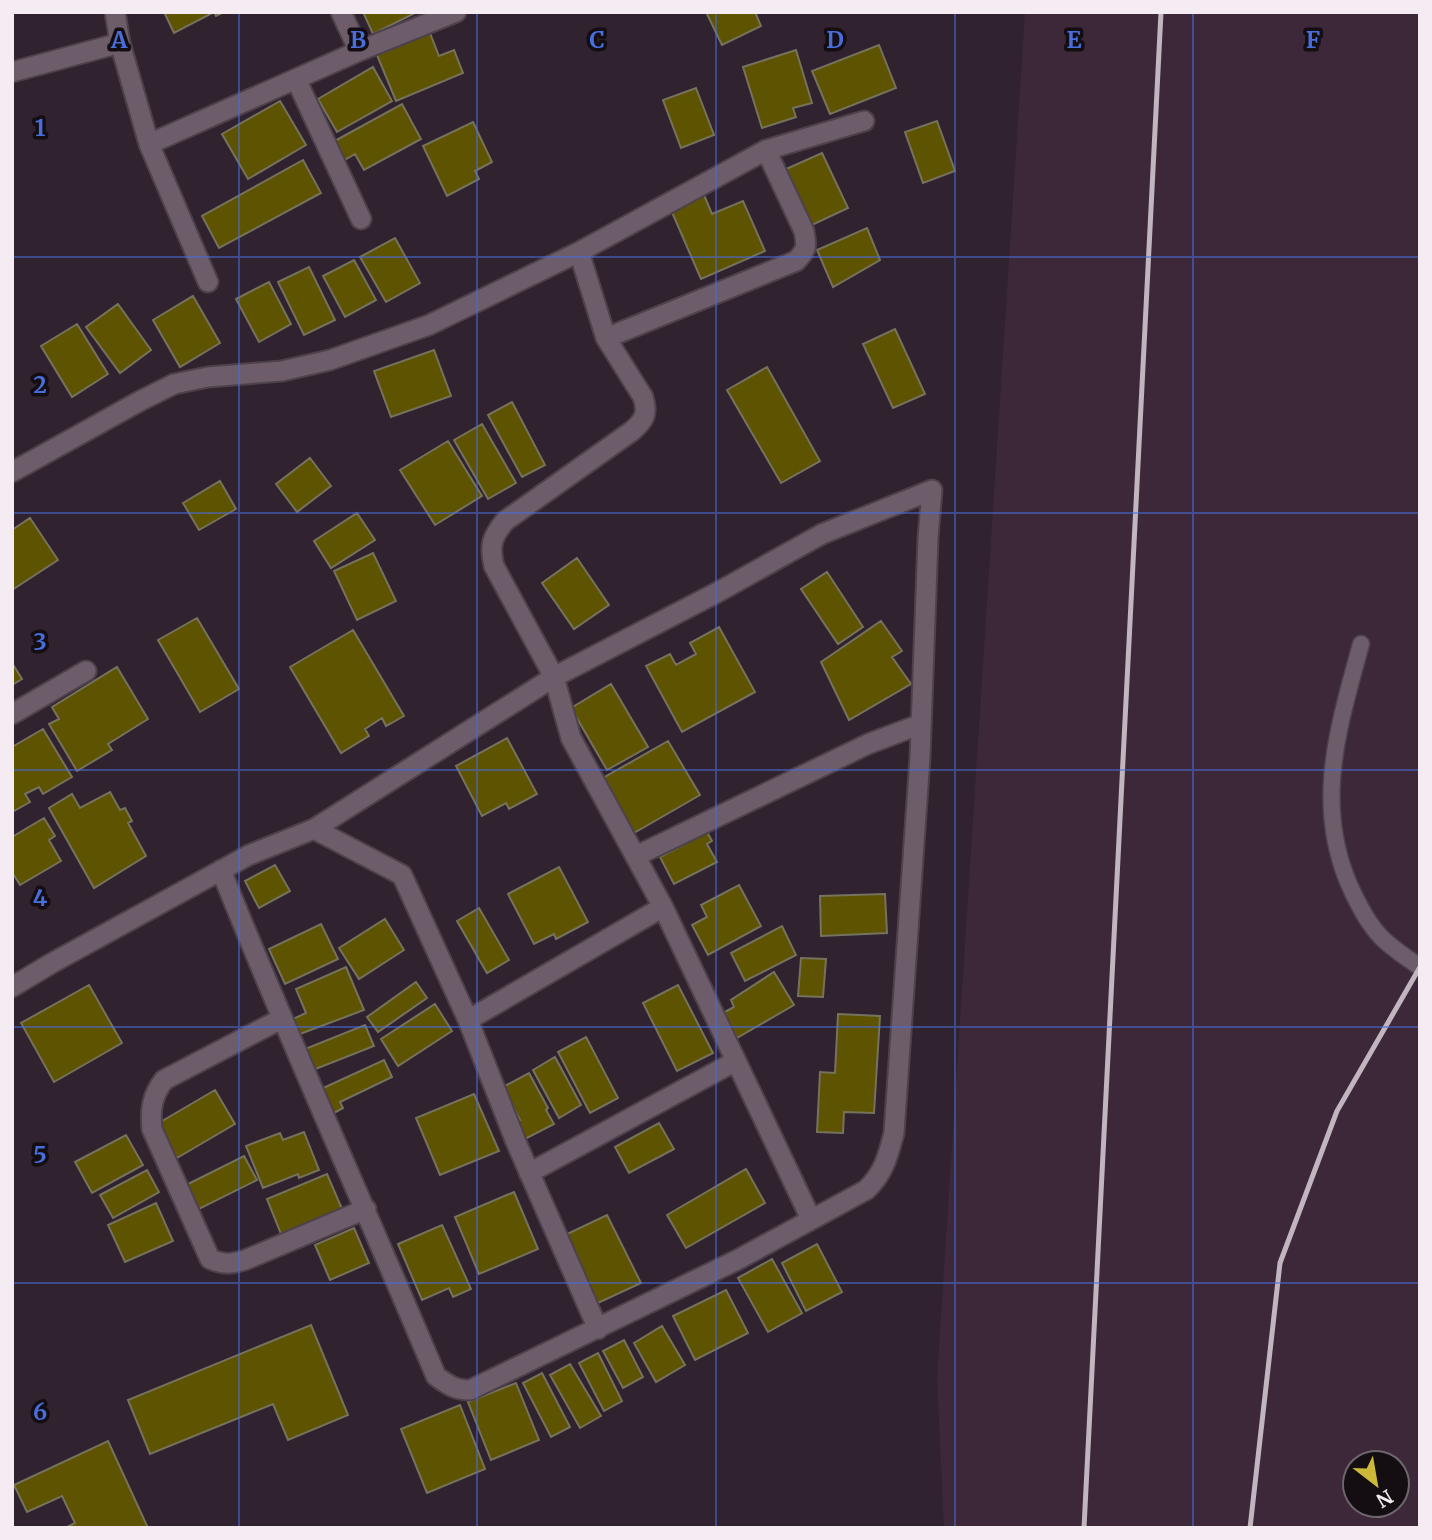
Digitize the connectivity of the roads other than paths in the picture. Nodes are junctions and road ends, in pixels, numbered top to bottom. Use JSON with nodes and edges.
{"nodes":[{"id":1,"x":115,"y":12,"type":"edge"},
{"id":2,"x":341,"y":12,"type":"edge"},
{"id":3,"x":456,"y":12,"type":"edge"},
{"id":4,"x":120,"y":43,"type":"junction"},
{"id":5,"x":359,"y":51,"type":"junction"},
{"id":6,"x":12,"y":72,"type":"edge"},
{"id":7,"x":296,"y":79,"type":"junction"},
{"id":8,"x":864,"y":121,"type":"dead end"},
{"id":9,"x":149,"y":144,"type":"junction"},
{"id":10,"x":766,"y":150,"type":"junction"},
{"id":11,"x":361,"y":219,"type":"dead end"},
{"id":12,"x":579,"y":252,"type":"junction"},
{"id":13,"x":208,"y":282,"type":"dead end"},
{"id":14,"x":606,"y":338,"type":"junction"},
{"id":15,"x":12,"y":472,"type":"edge"},
{"id":16,"x":1361,"y":644,"type":"dead end"},
{"id":17,"x":86,"y":671,"type":"dead end"},
{"id":18,"x":554,"y":677,"type":"junction"},
{"id":19,"x":12,"y":714,"type":"edge"},
{"id":20,"x":921,"y":724,"type":"junction"},
{"id":21,"x":314,"y":829,"type":"junction"},
{"id":22,"x":636,"y":856,"type":"junction"},
{"id":23,"x":220,"y":870,"type":"junction"},
{"id":24,"x":663,"y":907,"type":"junction"},
{"id":25,"x":1420,"y":967,"type":"edge"},
{"id":26,"x":12,"y":987,"type":"edge"},
{"id":27,"x":281,"y":1019,"type":"junction"},
{"id":28,"x":468,"y":1020,"type":"junction"},
{"id":29,"x":736,"y":1061,"type":"junction"},
{"id":30,"x":529,"y":1173,"type":"junction"},
{"id":31,"x":366,"y":1209,"type":"junction"},
{"id":32,"x":811,"y":1219,"type":"junction"},
{"id":33,"x":597,"y":1329,"type":"junction"}],
"edges":[{"from":1,"to":4,"type":"street"},
{"from":2,"to":5,"type":"street"},
{"from":3,"to":5,"type":"street"},
{"from":4,"to":6,"type":"street"},
{"from":4,"to":9,"type":"street"},
{"from":5,"to":7,"type":"street"},
{"from":7,"to":9,"type":"street"},
{"from":7,"to":11,"type":"street"},
{"from":8,"to":10,"type":"street"},
{"from":9,"to":13,"type":"street"},
{"from":10,"to":12,"type":"street"},
{"from":10,"to":14,"type":"street"},
{"from":12,"to":14,"type":"street"},
{"from":12,"to":15,"type":"street"},
{"from":14,"to":18,"type":"street"},
{"from":16,"to":25,"type":"lane"},
{"from":17,"to":19,"type":"street"},
{"from":18,"to":20,"type":"street"},
{"from":18,"to":21,"type":"street"},
{"from":18,"to":22,"type":"street"},
{"from":20,"to":22,"type":"street"},
{"from":20,"to":32,"type":"street"},
{"from":21,"to":23,"type":"street"},
{"from":21,"to":28,"type":"street"},
{"from":22,"to":24,"type":"street"},
{"from":23,"to":26,"type":"street"},
{"from":23,"to":27,"type":"street"},
{"from":24,"to":28,"type":"street"},
{"from":24,"to":29,"type":"street"},
{"from":27,"to":31,"type":"street"},
{"from":27,"to":31,"type":"street"},
{"from":28,"to":30,"type":"street"},
{"from":29,"to":30,"type":"street"},
{"from":29,"to":32,"type":"street"},
{"from":30,"to":33,"type":"street"},
{"from":31,"to":33,"type":"street"},
{"from":32,"to":33,"type":"street"}]}
